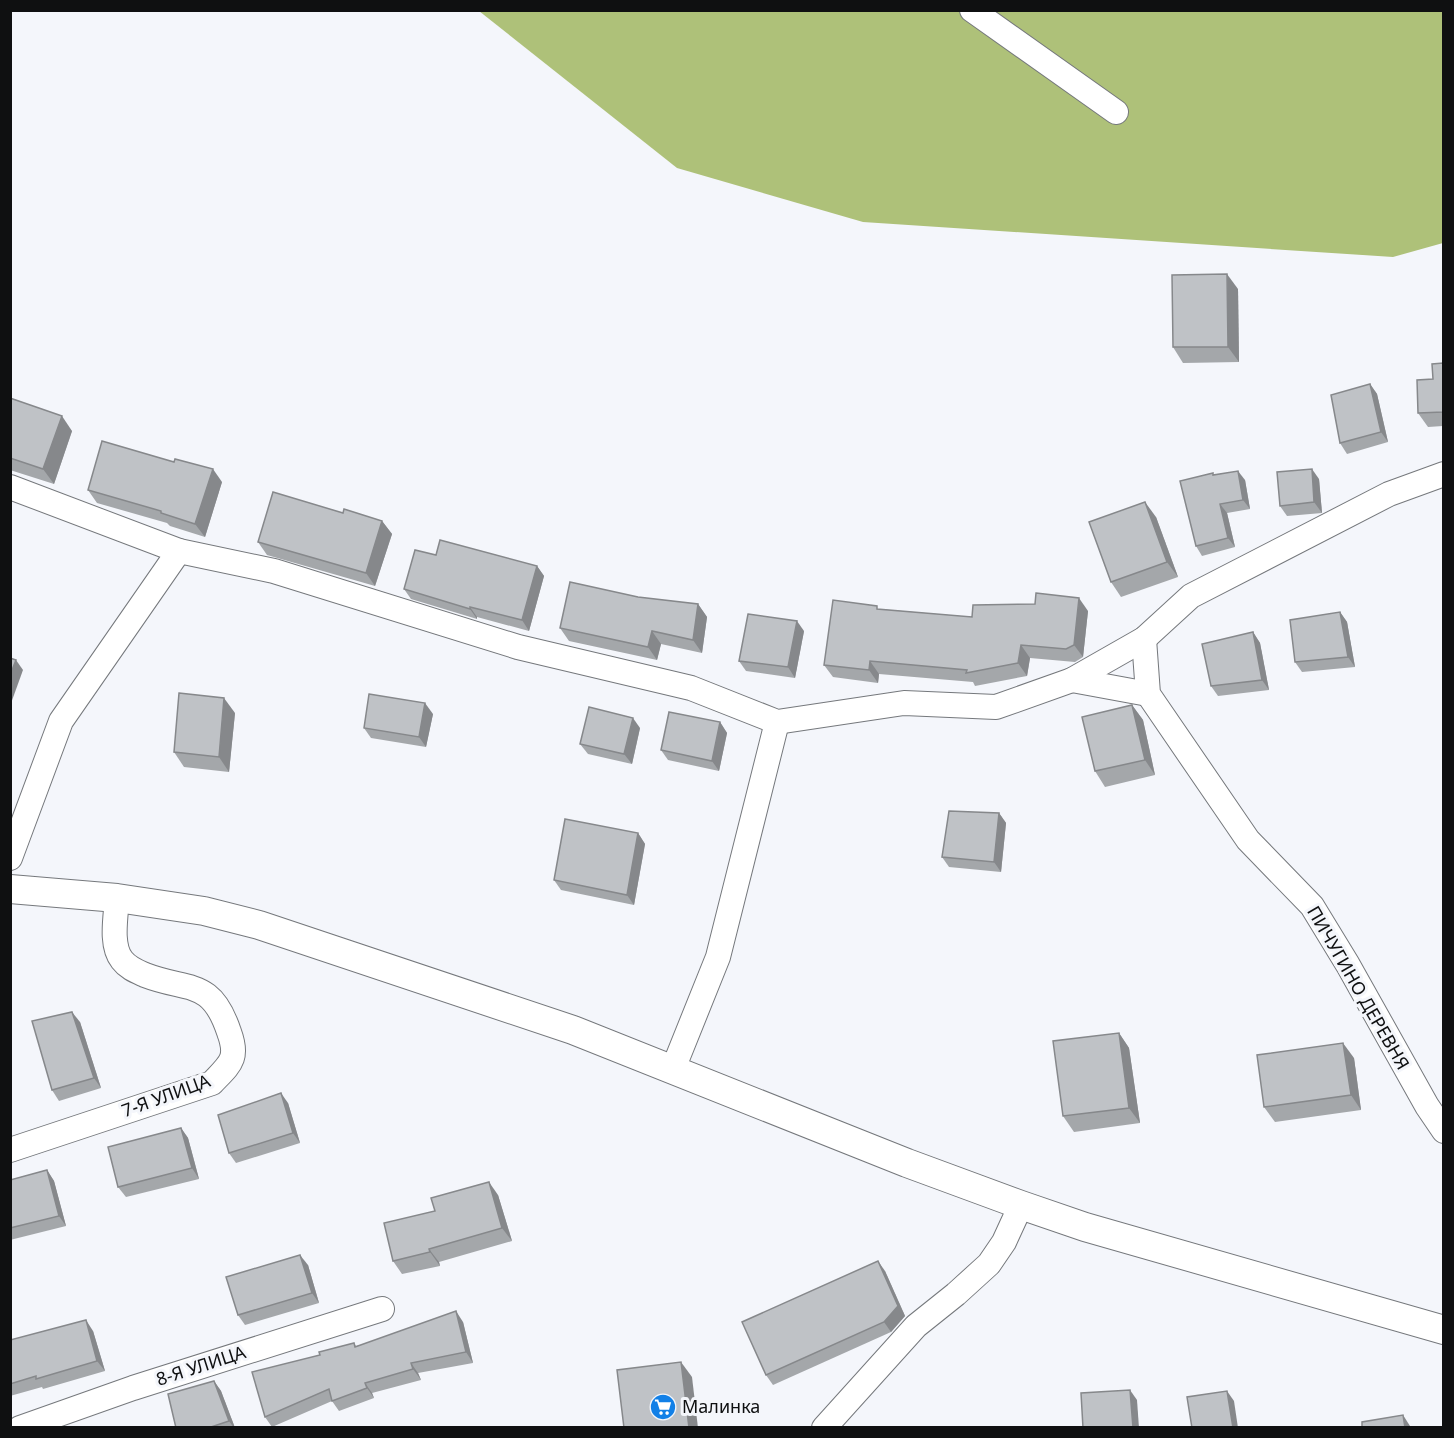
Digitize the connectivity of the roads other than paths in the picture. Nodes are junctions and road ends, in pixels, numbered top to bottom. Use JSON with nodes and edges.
{"nodes":[{"id":1,"x":972,"y":10,"type":"edge"},
{"id":2,"x":1116,"y":112,"type":"dead end"},
{"id":3,"x":1443,"y":474,"type":"edge"},
{"id":4,"x":10,"y":487,"type":"edge"},
{"id":5,"x":179,"y":551,"type":"junction"},
{"id":6,"x":1144,"y":639,"type":"junction"},
{"id":7,"x":1072,"y":680,"type":"junction"},
{"id":8,"x":1148,"y":694,"type":"junction"},
{"id":9,"x":777,"y":722,"type":"junction"},
{"id":10,"x":10,"y":858,"type":"edge"},
{"id":11,"x":10,"y":889,"type":"edge"},
{"id":12,"x":117,"y":898,"type":"junction"},
{"id":13,"x":673,"y":1069,"type":"junction"},
{"id":14,"x":1443,"y":1131,"type":"edge"},
{"id":15,"x":10,"y":1150,"type":"edge"},
{"id":16,"x":1021,"y":1205,"type":"junction"},
{"id":17,"x":382,"y":1309,"type":"dead end"},
{"id":18,"x":1443,"y":1330,"type":"edge"},
{"id":19,"x":20,"y":1428,"type":"edge"},
{"id":20,"x":824,"y":1428,"type":"edge"}],
"edges":[{"from":1,"to":2,"type":"street"},
{"from":3,"to":6,"type":"street"},
{"from":4,"to":5,"type":"street"},
{"from":5,"to":9,"type":"street"},
{"from":5,"to":10,"type":"street"},
{"from":6,"to":7,"type":"street"},
{"from":6,"to":8,"type":"street"},
{"from":7,"to":8,"type":"street"},
{"from":7,"to":9,"type":"street"},
{"from":8,"to":14,"type":"street","name":"ПИЧУГИНО ДЕРЕВНЯ"},
{"from":9,"to":13,"type":"street"},
{"from":11,"to":12,"type":"street"},
{"from":12,"to":13,"type":"street"},
{"from":12,"to":15,"type":"street","name":"7-Я УЛИЦА"},
{"from":13,"to":16,"type":"street"},
{"from":16,"to":18,"type":"street"},
{"from":16,"to":20,"type":"street"},
{"from":17,"to":19,"type":"street","name":"8-Я УЛИЦА"}]}
